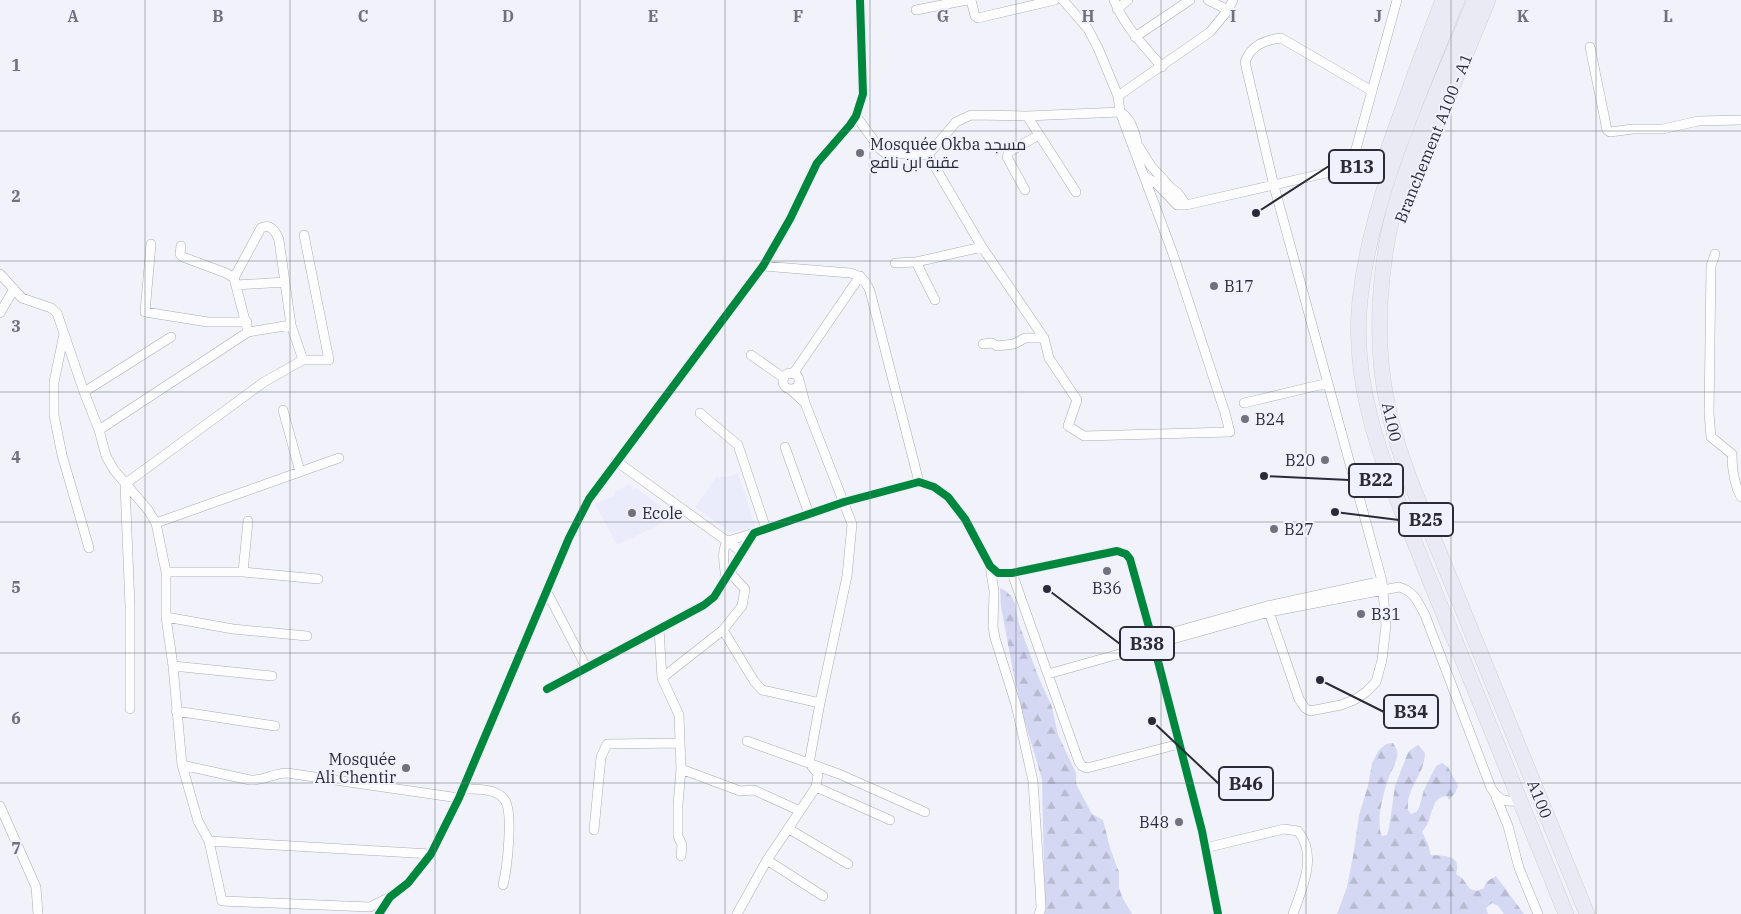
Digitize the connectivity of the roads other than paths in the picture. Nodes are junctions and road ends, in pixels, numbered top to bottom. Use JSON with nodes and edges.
{"nodes":[{"id":1,"x":860,"y":0,"type":"edge"},
{"id":2,"x":967,"y":0,"type":"edge"},
{"id":3,"x":971,"y":0,"type":"edge"},
{"id":4,"x":1054,"y":0,"type":"edge"},
{"id":5,"x":1063,"y":0,"type":"edge"},
{"id":6,"x":1128,"y":0,"type":"edge"},
{"id":7,"x":1190,"y":0,"type":"edge"},
{"id":8,"x":1208,"y":0,"type":"edge"},
{"id":9,"x":1233,"y":0,"type":"edge"},
{"id":10,"x":1397,"y":0,"type":"edge"},
{"id":11,"x":1443,"y":0,"type":"edge"},
{"id":12,"x":1457,"y":0,"type":"edge"},
{"id":13,"x":1475,"y":0,"type":"edge"},
{"id":14,"x":1488,"y":0,"type":"edge"},
{"id":15,"x":1115,"y":4,"type":"edge"},
{"id":16,"x":916,"y":10,"type":"dead end"},
{"id":17,"x":1228,"y":10,"type":"junction"},
{"id":18,"x":1136,"y":37,"type":"junction"},
{"id":19,"x":1590,"y":47,"type":"dead end"},
{"id":20,"x":1162,"y":67,"type":"junction"},
{"id":21,"x":1372,"y":91,"type":"junction"},
{"id":22,"x":1118,"y":96,"type":"junction"},
{"id":23,"x":1120,"y":112,"type":"junction"},
{"id":24,"x":856,"y":116,"type":"junction"},
{"id":25,"x":1027,"y":116,"type":"junction"},
{"id":26,"x":1741,"y":120,"type":"edge"},
{"id":27,"x":1039,"y":135,"type":"junction"},
{"id":28,"x":1135,"y":146,"type":"junction"},
{"id":29,"x":928,"y":155,"type":"junction"},
{"id":30,"x":1144,"y":176,"type":"junction"},
{"id":31,"x":1274,"y":186,"type":"junction"},
{"id":32,"x":1024,"y":190,"type":"dead end"},
{"id":33,"x":1076,"y":192,"type":"dead end"},
{"id":34,"x":1186,"y":205,"type":"junction"},
{"id":35,"x":304,"y":235,"type":"dead end"},
{"id":36,"x":151,"y":244,"type":"dead end"},
{"id":37,"x":181,"y":246,"type":"dead end"},
{"id":38,"x":982,"y":247,"type":"junction"},
{"id":39,"x":1715,"y":254,"type":"dead end"},
{"id":40,"x":916,"y":262,"type":"junction"},
{"id":41,"x":895,"y":263,"type":"dead end"},
{"id":42,"x":763,"y":266,"type":"junction"},
{"id":43,"x":0,"y":274,"type":"edge"},
{"id":44,"x":860,"y":276,"type":"junction"},
{"id":45,"x":1382,"y":277,"type":"junction"},
{"id":46,"x":235,"y":282,"type":"junction"},
{"id":47,"x":285,"y":282,"type":"junction"},
{"id":48,"x":14,"y":289,"type":"junction"},
{"id":49,"x":935,"y":300,"type":"dead end"},
{"id":50,"x":1359,"y":302,"type":"junction"},
{"id":51,"x":0,"y":313,"type":"edge"},
{"id":52,"x":246,"y":322,"type":"junction"},
{"id":53,"x":291,"y":325,"type":"junction"},
{"id":54,"x":248,"y":332,"type":"junction"},
{"id":55,"x":64,"y":334,"type":"junction"},
{"id":56,"x":171,"y":337,"type":"dead end"},
{"id":57,"x":1044,"y":338,"type":"junction"},
{"id":58,"x":983,"y":344,"type":"dead end"},
{"id":59,"x":751,"y":356,"type":"dead end"},
{"id":60,"x":303,"y":360,"type":"junction"},
{"id":61,"x":796,"y":377,"type":"junction"},
{"id":62,"x":784,"y":378,"type":"junction"},
{"id":63,"x":1328,"y":383,"type":"junction"},
{"id":64,"x":790,"y":389,"type":"junction"},
{"id":65,"x":84,"y":392,"type":"junction"},
{"id":66,"x":806,"y":403,"type":"junction"},
{"id":67,"x":1244,"y":403,"type":"dead end"},
{"id":68,"x":283,"y":410,"type":"dead end"},
{"id":69,"x":700,"y":413,"type":"dead end"},
{"id":70,"x":99,"y":430,"type":"junction"},
{"id":71,"x":785,"y":448,"type":"dead end"},
{"id":72,"x":339,"y":458,"type":"dead end"},
{"id":73,"x":616,"y":461,"type":"junction"},
{"id":74,"x":300,"y":472,"type":"junction"},
{"id":75,"x":919,"y":482,"type":"junction"},
{"id":76,"x":125,"y":484,"type":"junction"},
{"id":77,"x":1741,"y":498,"type":"edge"},
{"id":78,"x":844,"y":502,"type":"junction"},
{"id":79,"x":809,"y":514,"type":"junction"},
{"id":80,"x":248,"y":522,"type":"dead end"},
{"id":81,"x":156,"y":523,"type":"junction"},
{"id":82,"x":766,"y":529,"type":"junction"},
{"id":83,"x":754,"y":533,"type":"junction"},
{"id":84,"x":728,"y":541,"type":"junction"},
{"id":85,"x":89,"y":548,"type":"dead end"},
{"id":86,"x":742,"y":552,"type":"junction"},
{"id":87,"x":990,"y":566,"type":"junction"},
{"id":88,"x":166,"y":572,"type":"junction"},
{"id":89,"x":243,"y":572,"type":"junction"},
{"id":90,"x":1012,"y":573,"type":"junction"},
{"id":91,"x":728,"y":576,"type":"junction"},
{"id":92,"x":318,"y":579,"type":"dead end"},
{"id":93,"x":1383,"y":585,"type":"junction"},
{"id":94,"x":547,"y":592,"type":"junction"},
{"id":95,"x":1268,"y":609,"type":"junction"},
{"id":96,"x":166,"y":617,"type":"junction"},
{"id":97,"x":659,"y":629,"type":"junction"},
{"id":98,"x":723,"y":630,"type":"junction"},
{"id":99,"x":307,"y":636,"type":"dead end"},
{"id":100,"x":1153,"y":642,"type":"junction"},
{"id":101,"x":173,"y":666,"type":"junction"},
{"id":102,"x":586,"y":667,"type":"junction"},
{"id":103,"x":1048,"y":674,"type":"junction"},
{"id":104,"x":272,"y":676,"type":"dead end"},
{"id":105,"x":662,"y":678,"type":"junction"},
{"id":106,"x":547,"y":689,"type":"dead end"},
{"id":107,"x":820,"y":703,"type":"junction"},
{"id":108,"x":130,"y":709,"type":"dead end"},
{"id":109,"x":176,"y":711,"type":"junction"},
{"id":110,"x":276,"y":726,"type":"dead end"},
{"id":111,"x":747,"y":741,"type":"dead end"},
{"id":112,"x":680,"y":742,"type":"junction"},
{"id":113,"x":1179,"y":744,"type":"junction"},
{"id":114,"x":809,"y":763,"type":"junction"},
{"id":115,"x":182,"y":765,"type":"junction"},
{"id":116,"x":681,"y":768,"type":"junction"},
{"id":117,"x":816,"y":787,"type":"junction"},
{"id":118,"x":461,"y":794,"type":"junction"},
{"id":119,"x":1496,"y":797,"type":"junction"},
{"id":120,"x":1520,"y":802,"type":"junction"},
{"id":121,"x":0,"y":806,"type":"edge"},
{"id":122,"x":800,"y":811,"type":"junction"},
{"id":123,"x":925,"y":812,"type":"dead end"},
{"id":124,"x":890,"y":820,"type":"dead end"},
{"id":125,"x":789,"y":829,"type":"junction"},
{"id":126,"x":594,"y":830,"type":"dead end"},
{"id":127,"x":209,"y":841,"type":"junction"},
{"id":128,"x":1205,"y":848,"type":"junction"},
{"id":129,"x":431,"y":854,"type":"junction"},
{"id":130,"x":681,"y":856,"type":"dead end"},
{"id":131,"x":767,"y":860,"type":"junction"},
{"id":132,"x":848,"y":864,"type":"dead end"},
{"id":133,"x":503,"y":885,"type":"dead end"},
{"id":134,"x":823,"y":896,"type":"dead end"},
{"id":135,"x":390,"y":897,"type":"junction"},
{"id":136,"x":367,"y":910,"type":"edge"},
{"id":137,"x":38,"y":914,"type":"edge"},
{"id":138,"x":379,"y":914,"type":"edge"},
{"id":139,"x":736,"y":914,"type":"edge"},
{"id":140,"x":1039,"y":914,"type":"edge"},
{"id":141,"x":1218,"y":914,"type":"edge"},
{"id":142,"x":1293,"y":914,"type":"edge"},
{"id":143,"x":1538,"y":914,"type":"edge"},
{"id":144,"x":1566,"y":914,"type":"edge"},
{"id":145,"x":1587,"y":914,"type":"edge"}],
"edges":[{"from":1,"to":24,"type":"street"},
{"from":2,"to":16,"type":"street"},
{"from":3,"to":4,"type":"street"},
{"from":5,"to":22,"type":"street"},
{"from":6,"to":15,"type":"street"},
{"from":7,"to":18,"type":"street"},
{"from":8,"to":17,"type":"street"},
{"from":9,"to":17,"type":"street"},
{"from":10,"to":21,"type":"street"},
{"from":11,"to":50,"type":"highway"},
{"from":12,"to":50,"type":"highway","name":"A100","number":"A100"},
{"from":13,"to":45,"type":"highway","name":"A100","number":"A100"},
{"from":14,"to":45,"type":"highway","name":"Branchement A100 - A1"},
{"from":15,"to":18,"type":"street"},
{"from":17,"to":20,"type":"street"},
{"from":18,"to":20,"type":"street"},
{"from":19,"to":26,"type":"street"},
{"from":20,"to":22,"type":"street"},
{"from":21,"to":31,"type":"street"},
{"from":21,"to":31,"type":"street"},
{"from":22,"to":23,"type":"street"},
{"from":23,"to":25,"type":"street"},
{"from":23,"to":28,"type":"street"},
{"from":24,"to":29,"type":"street"},
{"from":24,"to":42,"type":"street"},
{"from":25,"to":27,"type":"street"},
{"from":25,"to":29,"type":"street"},
{"from":27,"to":32,"type":"street"},
{"from":27,"to":33,"type":"street"},
{"from":28,"to":30,"type":"street"},
{"from":28,"to":34,"type":"street"},
{"from":29,"to":38,"type":"street"},
{"from":30,"to":34,"type":"street"},
{"from":30,"to":57,"type":"street"},
{"from":31,"to":34,"type":"street"},
{"from":31,"to":63,"type":"street"},
{"from":35,"to":60,"type":"street"},
{"from":36,"to":52,"type":"street"},
{"from":37,"to":46,"type":"street"},
{"from":38,"to":40,"type":"street"},
{"from":38,"to":57,"type":"street"},
{"from":39,"to":77,"type":"street"},
{"from":40,"to":41,"type":"street"},
{"from":40,"to":49,"type":"street"},
{"from":42,"to":44,"type":"street"},
{"from":42,"to":73,"type":"street"},
{"from":43,"to":48,"type":"street"},
{"from":44,"to":61,"type":"street"},
{"from":44,"to":75,"type":"street"},
{"from":45,"to":145,"type":"highway","name":"A100","number":"A100"},
{"from":46,"to":47,"type":"street"},
{"from":46,"to":47,"type":"street"},
{"from":46,"to":52,"type":"street"},
{"from":47,"to":53,"type":"street"},
{"from":48,"to":51,"type":"street"},
{"from":48,"to":55,"type":"street"},
{"from":50,"to":120,"type":"highway","name":"A100","number":"A100"},
{"from":52,"to":54,"type":"street"},
{"from":53,"to":54,"type":"street"},
{"from":53,"to":60,"type":"street"},
{"from":54,"to":70,"type":"street"},
{"from":55,"to":65,"type":"street"},
{"from":55,"to":85,"type":"street"},
{"from":56,"to":65,"type":"street"},
{"from":57,"to":58,"type":"street"},
{"from":59,"to":62,"type":"street"},
{"from":60,"to":76,"type":"street"},
{"from":61,"to":62,"type":"street"},
{"from":61,"to":64,"type":"street"},
{"from":61,"to":66,"type":"street"},
{"from":62,"to":64,"type":"street"},
{"from":63,"to":67,"type":"street"},
{"from":63,"to":93,"type":"street"},
{"from":64,"to":66,"type":"street"},
{"from":65,"to":70,"type":"street"},
{"from":66,"to":78,"type":"street"},
{"from":68,"to":74,"type":"street"},
{"from":69,"to":82,"type":"street"},
{"from":70,"to":76,"type":"street"},
{"from":71,"to":79,"type":"street"},
{"from":72,"to":74,"type":"street"},
{"from":73,"to":84,"type":"street"},
{"from":73,"to":94,"type":"street"},
{"from":74,"to":81,"type":"street"},
{"from":75,"to":78,"type":"street"},
{"from":75,"to":87,"type":"street"},
{"from":76,"to":81,"type":"street"},
{"from":76,"to":108,"type":"street"},
{"from":78,"to":79,"type":"street"},
{"from":78,"to":107,"type":"street"},
{"from":79,"to":82,"type":"street"},
{"from":80,"to":89,"type":"street"},
{"from":81,"to":88,"type":"street"},
{"from":82,"to":83,"type":"street"},
{"from":83,"to":84,"type":"street"},
{"from":83,"to":86,"type":"street"},
{"from":84,"to":86,"type":"street"},
{"from":84,"to":91,"type":"street"},
{"from":86,"to":91,"type":"street"},
{"from":87,"to":90,"type":"street"},
{"from":87,"to":140,"type":"street"},
{"from":88,"to":89,"type":"street"},
{"from":88,"to":96,"type":"street"},
{"from":89,"to":92,"type":"street"},
{"from":90,"to":100,"type":"street"},
{"from":90,"to":103,"type":"street"},
{"from":91,"to":97,"type":"street"},
{"from":91,"to":98,"type":"street"},
{"from":93,"to":95,"type":"street"},
{"from":93,"to":95,"type":"street"},
{"from":93,"to":119,"type":"street"},
{"from":94,"to":102,"type":"street"},
{"from":94,"to":118,"type":"street"},
{"from":95,"to":100,"type":"street"},
{"from":96,"to":99,"type":"street"},
{"from":96,"to":101,"type":"street"},
{"from":97,"to":102,"type":"street"},
{"from":97,"to":105,"type":"street"},
{"from":98,"to":105,"type":"street"},
{"from":98,"to":107,"type":"street"},
{"from":100,"to":103,"type":"street"},
{"from":100,"to":113,"type":"street"},
{"from":101,"to":104,"type":"street"},
{"from":101,"to":109,"type":"street"},
{"from":102,"to":106,"type":"street"},
{"from":103,"to":113,"type":"street"},
{"from":105,"to":112,"type":"street"},
{"from":107,"to":114,"type":"street"},
{"from":109,"to":110,"type":"street"},
{"from":109,"to":115,"type":"street"},
{"from":111,"to":114,"type":"street"},
{"from":112,"to":116,"type":"street"},
{"from":112,"to":126,"type":"street"},
{"from":113,"to":128,"type":"street"},
{"from":114,"to":117,"type":"street"},
{"from":114,"to":123,"type":"street"},
{"from":115,"to":118,"type":"street"},
{"from":115,"to":127,"type":"street"},
{"from":116,"to":122,"type":"street"},
{"from":116,"to":130,"type":"street"},
{"from":117,"to":122,"type":"street"},
{"from":117,"to":124,"type":"street"},
{"from":118,"to":129,"type":"street"},
{"from":118,"to":133,"type":"street"},
{"from":119,"to":120,"type":"street"},
{"from":119,"to":143,"type":"street"},
{"from":120,"to":144,"type":"highway","name":"A100","number":"A100"},
{"from":121,"to":137,"type":"street"},
{"from":122,"to":125,"type":"street"},
{"from":125,"to":131,"type":"street"},
{"from":125,"to":132,"type":"street"},
{"from":127,"to":129,"type":"street"},
{"from":127,"to":136,"type":"street"},
{"from":128,"to":141,"type":"street"},
{"from":128,"to":142,"type":"street"},
{"from":129,"to":135,"type":"street"},
{"from":131,"to":134,"type":"street"},
{"from":131,"to":139,"type":"street"},
{"from":135,"to":136,"type":"street"},
{"from":135,"to":138,"type":"street"}]}
